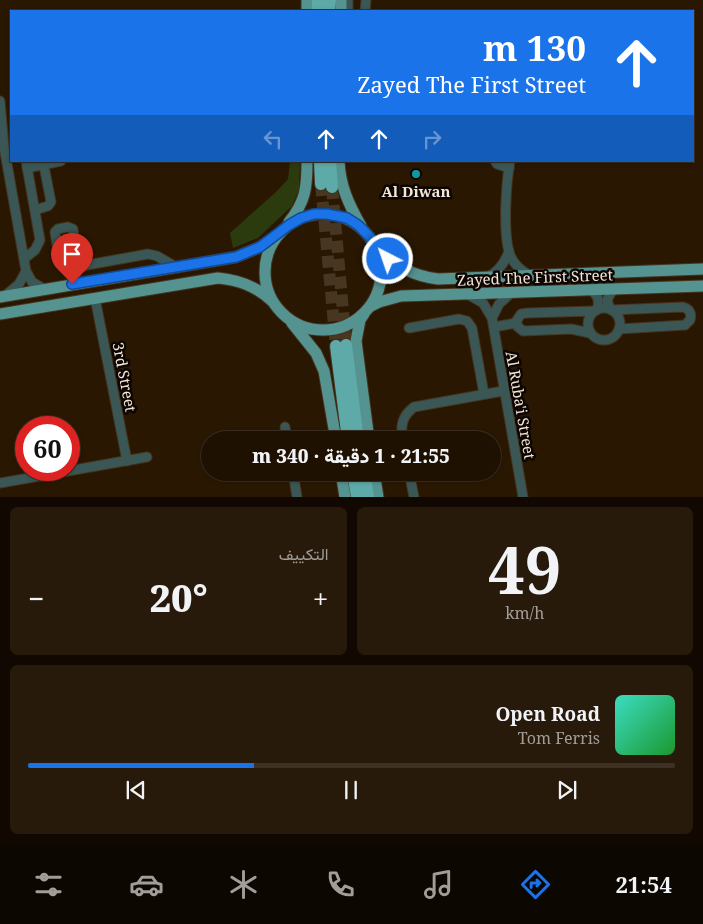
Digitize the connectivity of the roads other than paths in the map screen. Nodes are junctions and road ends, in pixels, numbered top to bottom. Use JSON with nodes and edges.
{"nodes":[{"id":1,"x":0,"y":101,"type":"edge"},
{"id":2,"x":7,"y":123,"type":"edge"},
{"id":3,"x":7,"y":146,"type":"edge"},
{"id":4,"x":307,"y":162,"type":"edge"},
{"id":5,"x":320,"y":162,"type":"edge"},
{"id":6,"x":330,"y":162,"type":"edge"},
{"id":7,"x":339,"y":162,"type":"edge"},
{"id":8,"x":496,"y":162,"type":"edge"},
{"id":9,"x":43,"y":163,"type":"edge"},
{"id":10,"x":509,"y":164,"type":"edge"},
{"id":11,"x":26,"y":165,"type":"edge"},
{"id":12,"x":35,"y":210,"type":"junction"},
{"id":13,"x":364,"y":230,"type":"junction"},
{"id":14,"x":282,"y":231,"type":"junction"},
{"id":15,"x":72,"y":246,"type":"dead end"},
{"id":16,"x":377,"y":250,"type":"junction"},
{"id":17,"x":508,"y":251,"type":"junction"},
{"id":18,"x":24,"y":259,"type":"junction"},
{"id":19,"x":82,"y":267,"type":"junction"},
{"id":20,"x":176,"y":267,"type":"junction"},
{"id":21,"x":703,"y":269,"type":"edge"},
{"id":22,"x":26,"y":271,"type":"junction"},
{"id":23,"x":529,"y":275,"type":"junction"},
{"id":24,"x":487,"y":277,"type":"junction"},
{"id":25,"x":72,"y":284,"type":"junction"},
{"id":26,"x":703,"y":286,"type":"edge"},
{"id":27,"x":44,"y":289,"type":"junction"},
{"id":28,"x":617,"y":289,"type":"junction"},
{"id":29,"x":591,"y":290,"type":"junction"},
{"id":30,"x":511,"y":293,"type":"junction"},
{"id":31,"x":468,"y":294,"type":"junction"},
{"id":32,"x":0,"y":297,"type":"edge"},
{"id":33,"x":95,"y":298,"type":"junction"},
{"id":34,"x":275,"y":304,"type":"junction"},
{"id":35,"x":368,"y":310,"type":"junction"},
{"id":36,"x":596,"y":310,"type":"junction"},
{"id":37,"x":610,"y":310,"type":"junction"},
{"id":38,"x":0,"y":314,"type":"edge"},
{"id":39,"x":290,"y":320,"type":"junction"},
{"id":40,"x":493,"y":322,"type":"junction"},
{"id":41,"x":516,"y":323,"type":"junction"},
{"id":42,"x":409,"y":328,"type":"dead end"},
{"id":43,"x":619,"y":329,"type":"junction"},
{"id":44,"x":590,"y":333,"type":"junction"},
{"id":45,"x":503,"y":391,"type":"junction"},
{"id":46,"x":484,"y":394,"type":"junction"},
{"id":47,"x":285,"y":427,"type":"dead end"},
{"id":48,"x":286,"y":431,"type":"edge"},
{"id":49,"x":335,"y":431,"type":"edge"},
{"id":50,"x":347,"y":431,"type":"edge"},
{"id":51,"x":356,"y":431,"type":"edge"},
{"id":52,"x":368,"y":431,"type":"edge"},
{"id":53,"x":402,"y":431,"type":"edge"},
{"id":54,"x":147,"y":457,"type":"dead end"},
{"id":55,"x":127,"y":461,"type":"junction"},
{"id":56,"x":294,"y":481,"type":"edge"},
{"id":57,"x":343,"y":481,"type":"edge"},
{"id":58,"x":354,"y":481,"type":"edge"},
{"id":59,"x":366,"y":481,"type":"edge"},
{"id":60,"x":376,"y":481,"type":"edge"},
{"id":61,"x":411,"y":481,"type":"edge"},
{"id":62,"x":0,"y":483,"type":"edge"},
{"id":63,"x":297,"y":496,"type":"edge"},
{"id":64,"x":346,"y":496,"type":"edge"},
{"id":65,"x":357,"y":496,"type":"edge"},
{"id":66,"x":368,"y":496,"type":"edge"},
{"id":67,"x":378,"y":496,"type":"edge"},
{"id":68,"x":414,"y":496,"type":"edge"},
{"id":69,"x":522,"y":496,"type":"edge"}],
"edges":[{"from":1,"to":2,"type":"street"},
{"from":2,"to":3,"type":"street"},
{"from":3,"to":18,"type":"street"},
{"from":4,"to":14,"type":"main road"},
{"from":5,"to":6,"type":"highway"},
{"from":7,"to":13,"type":"main road"},
{"from":8,"to":10,"type":"street"},
{"from":9,"to":11,"type":"street"},
{"from":9,"to":12,"type":"street"},
{"from":10,"to":17,"type":"street"},
{"from":11,"to":12,"type":"street"},
{"from":12,"to":18,"type":"street"},
{"from":13,"to":14,"type":"main road"},
{"from":13,"to":16,"type":"main road"},
{"from":14,"to":20,"type":"main road"},
{"from":14,"to":34,"type":"main road"},
{"from":15,"to":19,"type":"street"},
{"from":16,"to":24,"type":"main road","name":"Zayed The First Street"},
{"from":16,"to":35,"type":"main road"},
{"from":17,"to":23,"type":"street"},
{"from":17,"to":24,"type":"street"},
{"from":18,"to":22,"type":"street"},
{"from":19,"to":20,"type":"street"},
{"from":19,"to":25,"type":"street"},
{"from":20,"to":25,"type":"main road"},
{"from":21,"to":23,"type":"main road","name":"Zayed The First Street"},
{"from":22,"to":27,"type":"street"},
{"from":22,"to":32,"type":"street"},
{"from":23,"to":24,"type":"main road","name":"Zayed The First Street"},
{"from":25,"to":27,"type":"main road"},
{"from":26,"to":28,"type":"main road","name":"Zayed The First Street"},
{"from":27,"to":32,"type":"main road"},
{"from":28,"to":29,"type":"main road","name":"Zayed The First Street"},
{"from":28,"to":37,"type":"street"},
{"from":29,"to":30,"type":"main road","name":"Zayed The First Street"},
{"from":29,"to":36,"type":"street"},
{"from":30,"to":31,"type":"main road","name":"Zayed The First Street"},
{"from":30,"to":40,"type":"street"},
{"from":31,"to":35,"type":"main road","name":"Zayed The First Street"},
{"from":31,"to":40,"type":"street"},
{"from":33,"to":34,"type":"main road"},
{"from":33,"to":38,"type":"main road"},
{"from":33,"to":55,"type":"street","name":"3rd Street"},
{"from":34,"to":39,"type":"main road"},
{"from":35,"to":39,"type":"main road"},
{"from":35,"to":52,"type":"main road"},
{"from":36,"to":37,"type":"street"},
{"from":36,"to":41,"type":"street"},
{"from":36,"to":44,"type":"street"},
{"from":37,"to":43,"type":"street"},
{"from":37,"to":43,"type":"street"},
{"from":39,"to":49,"type":"main road"},
{"from":40,"to":41,"type":"street"},
{"from":40,"to":45,"type":"street","name":"Al Ruba'i Street"},
{"from":41,"to":44,"type":"street"},
{"from":42,"to":46,"type":"street"},
{"from":43,"to":44,"type":"street"},
{"from":45,"to":46,"type":"street"},
{"from":45,"to":69,"type":"street","name":"Al Ruba'i Street"},
{"from":46,"to":53,"type":"street"},
{"from":47,"to":48,"type":"street"},
{"from":50,"to":51,"type":"highway"},
{"from":54,"to":55,"type":"street"},
{"from":55,"to":62,"type":"street"},
{"from":56,"to":63,"type":"street"},
{"from":57,"to":64,"type":"main road"},
{"from":58,"to":65,"type":"highway"},
{"from":59,"to":66,"type":"highway"},
{"from":60,"to":67,"type":"main road"},
{"from":61,"to":68,"type":"street"}]}
